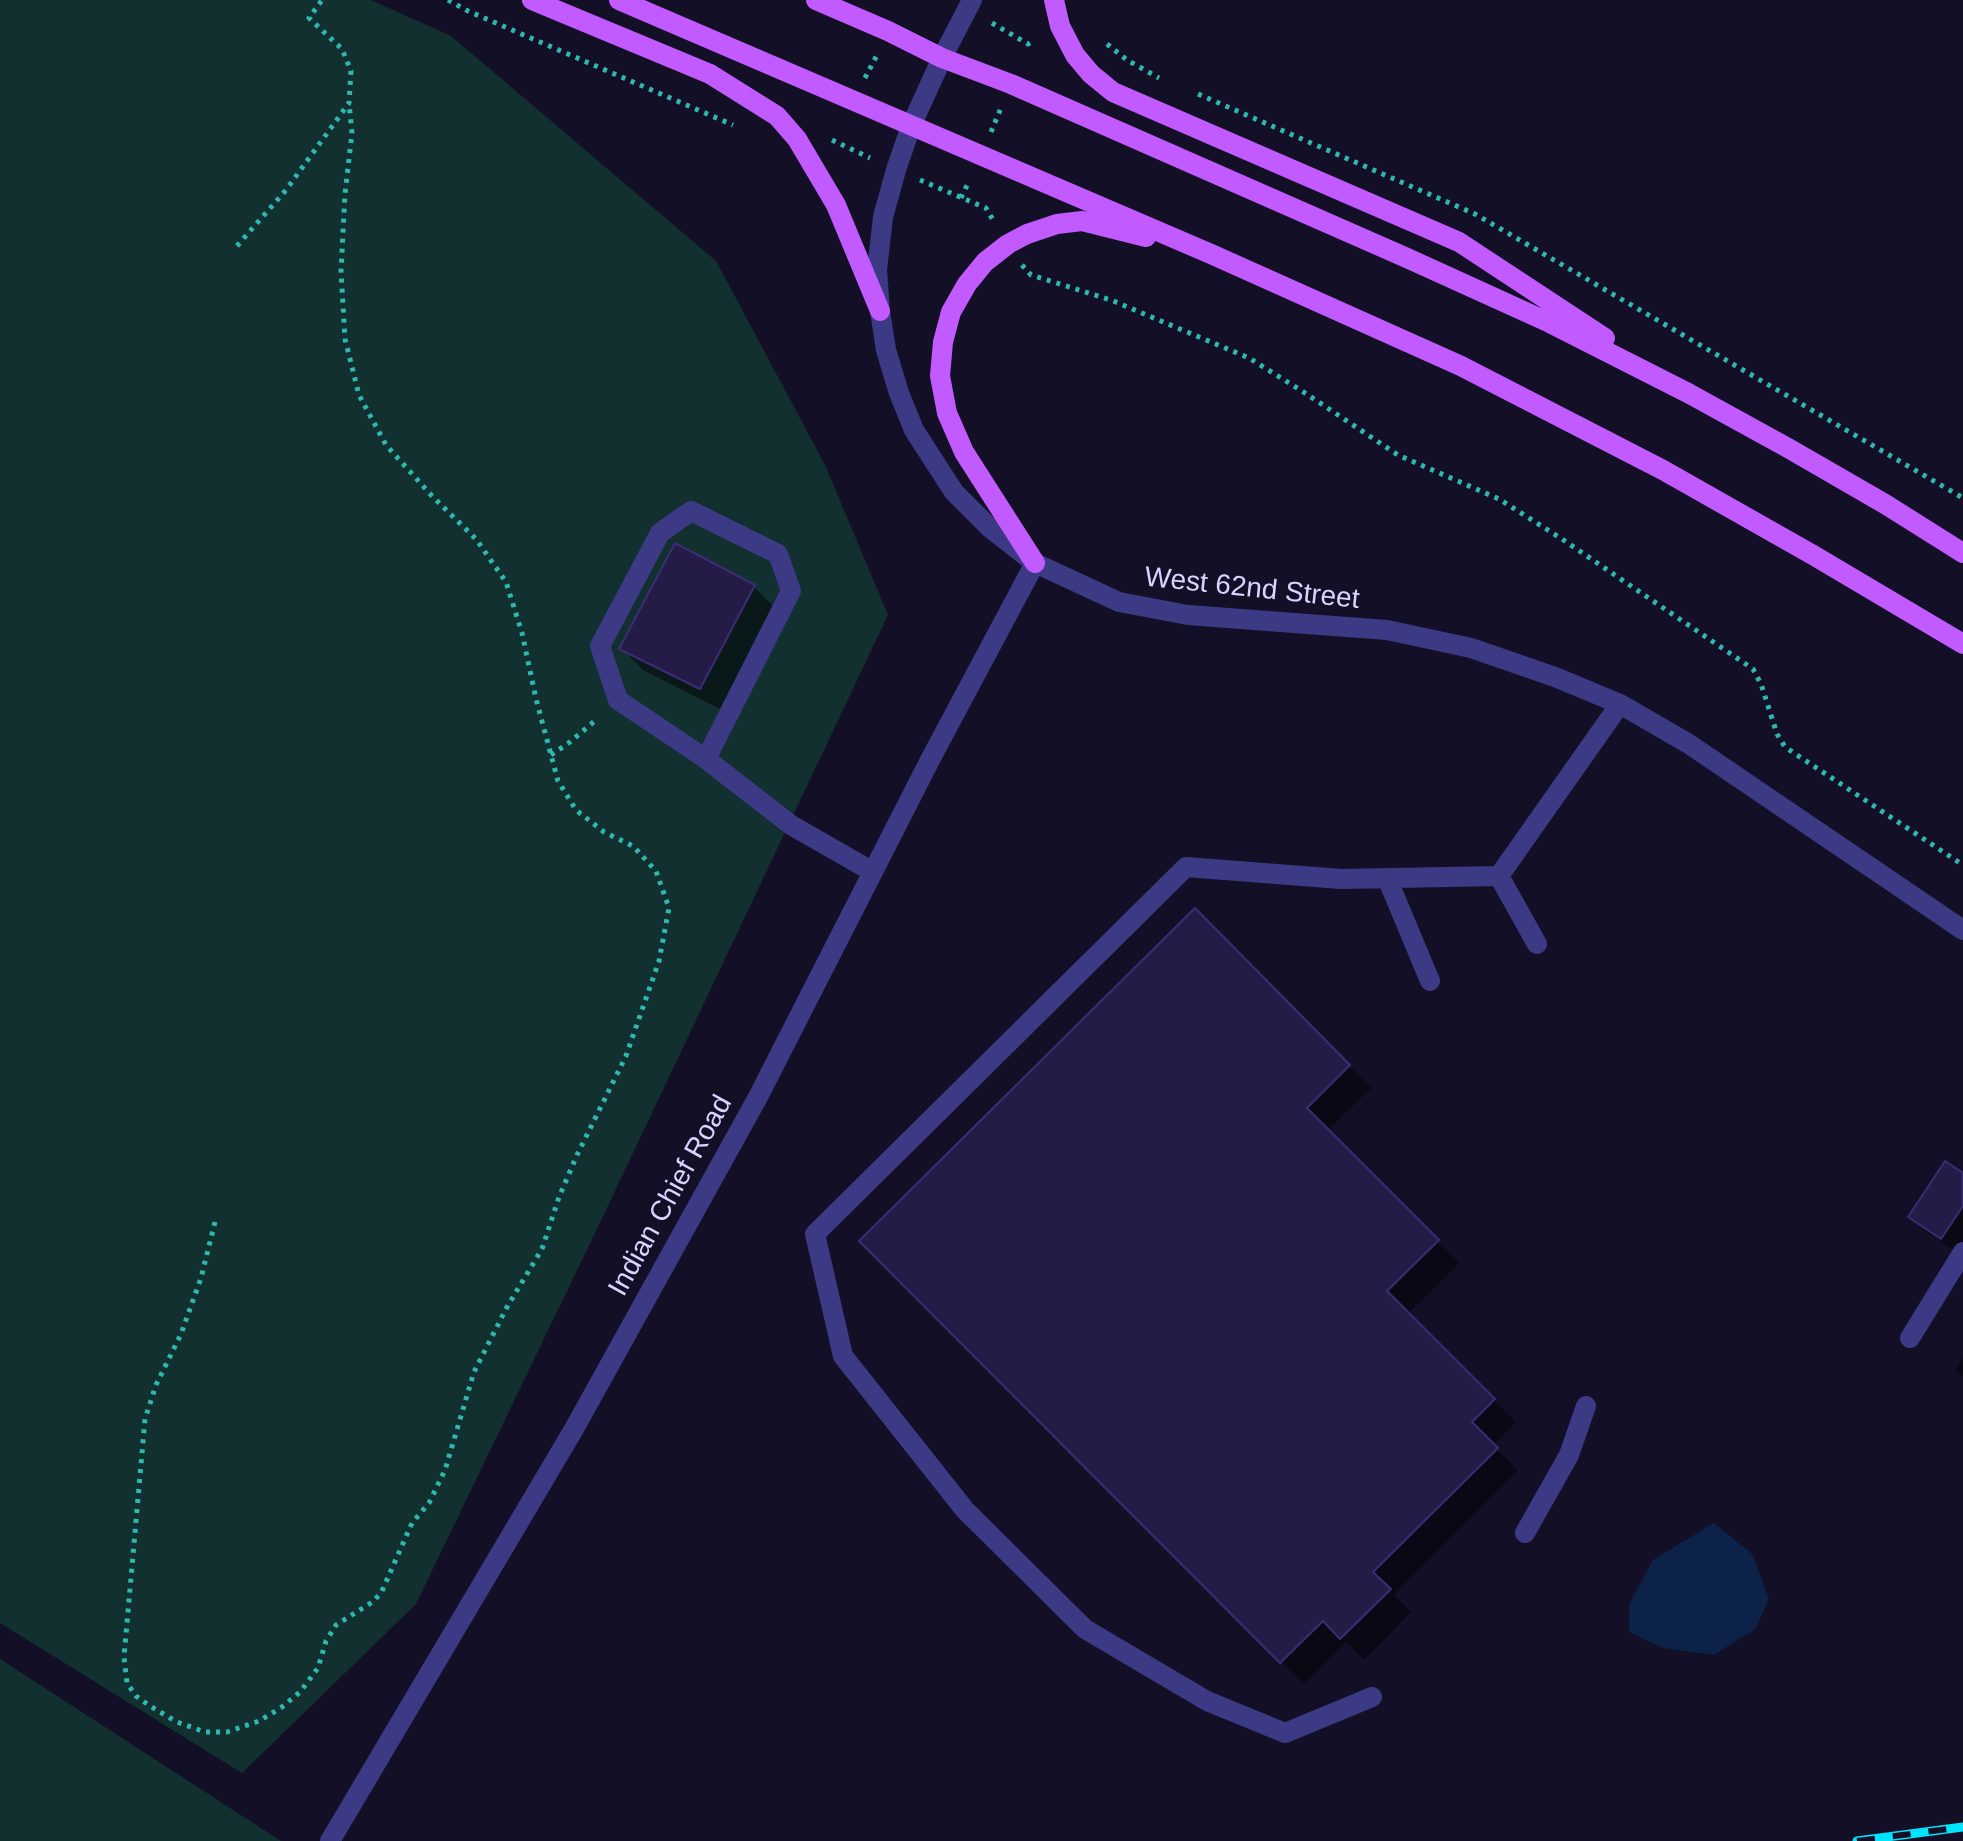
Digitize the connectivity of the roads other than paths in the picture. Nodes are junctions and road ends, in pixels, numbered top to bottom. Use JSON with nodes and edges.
{"nodes":[{"id":1,"x":532,"y":0,"type":"edge"},
{"id":2,"x":619,"y":0,"type":"edge"},
{"id":3,"x":816,"y":0,"type":"edge"},
{"id":4,"x":972,"y":0,"type":"edge"},
{"id":5,"x":1054,"y":0,"type":"edge"},
{"id":6,"x":942,"y":58,"type":"junction"},
{"id":7,"x":911,"y":126,"type":"junction"},
{"id":8,"x":1211,"y":254,"type":"junction"},
{"id":9,"x":880,"y":311,"type":"junction"},
{"id":10,"x":1688,"y":393,"type":"junction"},
{"id":11,"x":1963,"y":553,"type":"edge"},
{"id":12,"x":1035,"y":563,"type":"junction"},
{"id":13,"x":1963,"y":644,"type":"edge"},
{"id":14,"x":1620,"y":704,"type":"junction"},
{"id":15,"x":706,"y":759,"type":"junction"},
{"id":16,"x":873,"y":872,"type":"junction"},
{"id":17,"x":1499,"y":876,"type":"junction"},
{"id":18,"x":1387,"y":878,"type":"junction"},
{"id":19,"x":1963,"y":930,"type":"edge"},
{"id":20,"x":1537,"y":944,"type":"dead end"},
{"id":21,"x":1430,"y":981,"type":"dead end"},
{"id":22,"x":1963,"y":1252,"type":"edge"},
{"id":23,"x":1910,"y":1338,"type":"dead end"},
{"id":24,"x":1586,"y":1406,"type":"dead end"},
{"id":25,"x":1525,"y":1533,"type":"dead end"},
{"id":26,"x":1372,"y":1697,"type":"dead end"},
{"id":27,"x":330,"y":1841,"type":"edge"}],
"edges":[{"from":1,"to":9,"type":"main road"},
{"from":2,"to":7,"type":"main road"},
{"from":3,"to":6,"type":"main road"},
{"from":4,"to":6,"type":"street","name":"West 62nd Street"},
{"from":5,"to":10,"type":"main road"},
{"from":6,"to":7,"type":"street","name":"West 62nd Street"},
{"from":6,"to":10,"type":"main road"},
{"from":7,"to":8,"type":"main road"},
{"from":7,"to":9,"type":"street","name":"West 62nd Street"},
{"from":8,"to":12,"type":"main road"},
{"from":8,"to":13,"type":"main road"},
{"from":9,"to":12,"type":"street","name":"West 62nd Street"},
{"from":10,"to":11,"type":"main road"},
{"from":12,"to":14,"type":"street","name":"West 62nd Street"},
{"from":12,"to":16,"type":"street","name":"Indian Chief Road"},
{"from":14,"to":17,"type":"street"},
{"from":14,"to":19,"type":"street","name":"West 62nd Street"},
{"from":15,"to":15,"type":"street"},
{"from":15,"to":16,"type":"street"},
{"from":16,"to":27,"type":"street","name":"Indian Chief Road"},
{"from":17,"to":18,"type":"street"},
{"from":17,"to":20,"type":"street"},
{"from":18,"to":21,"type":"street"},
{"from":18,"to":26,"type":"street"},
{"from":22,"to":23,"type":"street"},
{"from":24,"to":25,"type":"street"}]}
